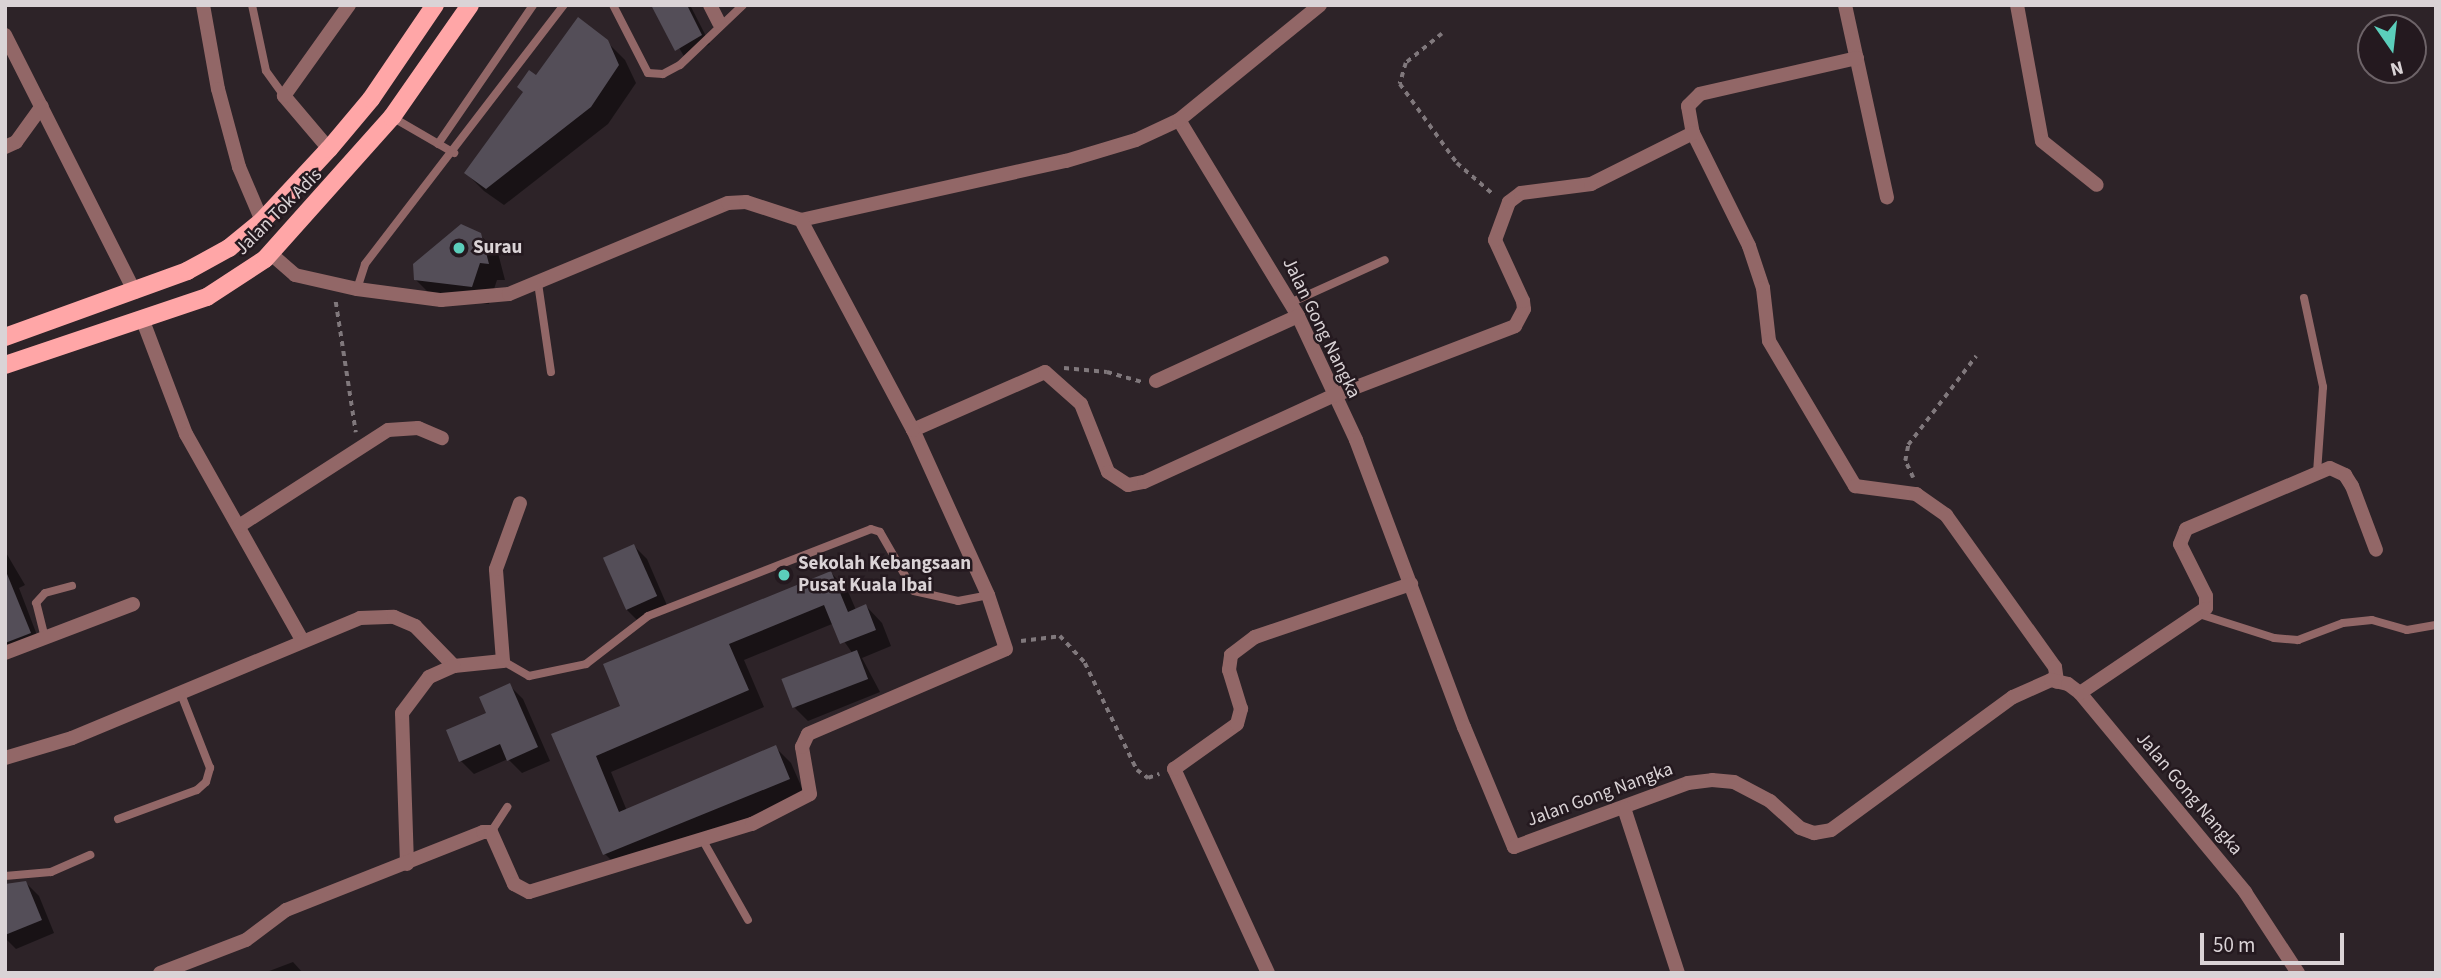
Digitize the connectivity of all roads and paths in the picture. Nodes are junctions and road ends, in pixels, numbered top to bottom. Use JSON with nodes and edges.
{"nodes":[{"id":1,"x":203,"y":5,"type":"edge"},
{"id":2,"x":252,"y":5,"type":"edge"},
{"id":3,"x":349,"y":5,"type":"edge"},
{"id":4,"x":435,"y":5,"type":"edge"},
{"id":5,"x":470,"y":5,"type":"edge"},
{"id":6,"x":533,"y":5,"type":"edge"},
{"id":7,"x":564,"y":5,"type":"edge"},
{"id":8,"x":613,"y":5,"type":"edge"},
{"id":9,"x":710,"y":5,"type":"edge"},
{"id":10,"x":743,"y":5,"type":"edge"},
{"id":11,"x":1320,"y":5,"type":"edge"},
{"id":12,"x":1845,"y":5,"type":"edge"},
{"id":13,"x":2017,"y":5,"type":"edge"},
{"id":14,"x":719,"y":23,"type":"junction"},
{"id":15,"x":1442,"y":34,"type":"dead end"},
{"id":16,"x":5,"y":35,"type":"edge"},
{"id":17,"x":11,"y":58,"type":"edge"},
{"id":18,"x":1857,"y":58,"type":"junction"},
{"id":19,"x":284,"y":96,"type":"junction"},
{"id":20,"x":42,"y":106,"type":"junction"},
{"id":21,"x":392,"y":117,"type":"junction"},
{"id":22,"x":1179,"y":120,"type":"junction"},
{"id":23,"x":1693,"y":133,"type":"junction"},
{"id":24,"x":438,"y":144,"type":"junction"},
{"id":25,"x":5,"y":147,"type":"edge"},
{"id":26,"x":329,"y":149,"type":"junction"},
{"id":27,"x":454,"y":153,"type":"junction"},
{"id":28,"x":2097,"y":185,"type":"dead end"},
{"id":29,"x":1887,"y":197,"type":"dead end"},
{"id":30,"x":1509,"y":202,"type":"junction"},
{"id":31,"x":801,"y":220,"type":"junction"},
{"id":32,"x":262,"y":221,"type":"junction"},
{"id":33,"x":271,"y":254,"type":"junction"},
{"id":34,"x":1385,"y":260,"type":"dead end"},
{"id":35,"x":538,"y":283,"type":"junction"},
{"id":36,"x":336,"y":285,"type":"junction"},
{"id":37,"x":356,"y":289,"type":"junction"},
{"id":38,"x":135,"y":292,"type":"junction"},
{"id":39,"x":2304,"y":298,"type":"dead end"},
{"id":40,"x":1294,"y":310,"type":"junction"},
{"id":41,"x":144,"y":321,"type":"junction"},
{"id":42,"x":5,"y":337,"type":"edge"},
{"id":43,"x":1976,"y":356,"type":"dead end"},
{"id":44,"x":5,"y":365,"type":"edge"},
{"id":45,"x":551,"y":372,"type":"dead end"},
{"id":46,"x":1045,"y":372,"type":"junction"},
{"id":47,"x":1156,"y":381,"type":"joint"},
{"id":48,"x":1333,"y":396,"type":"junction"},
{"id":49,"x":914,"y":430,"type":"junction"},
{"id":50,"x":442,"y":438,"type":"dead end"},
{"id":51,"x":361,"y":447,"type":"junction"},
{"id":52,"x":2317,"y":472,"type":"junction"},
{"id":53,"x":1928,"y":500,"type":"junction"},
{"id":54,"x":520,"y":503,"type":"dead end"},
{"id":55,"x":239,"y":526,"type":"junction"},
{"id":56,"x":2376,"y":550,"type":"dead end"},
{"id":57,"x":1411,"y":584,"type":"junction"},
{"id":58,"x":72,"y":586,"type":"dead end"},
{"id":59,"x":988,"y":595,"type":"junction"},
{"id":60,"x":133,"y":604,"type":"dead end"},
{"id":61,"x":2199,"y":614,"type":"junction"},
{"id":62,"x":2436,"y":625,"type":"edge"},
{"id":63,"x":45,"y":638,"type":"junction"},
{"id":64,"x":302,"y":640,"type":"junction"},
{"id":65,"x":1008,"y":643,"type":"junction"},
{"id":66,"x":5,"y":653,"type":"edge"},
{"id":67,"x":503,"y":661,"type":"junction"},
{"id":68,"x":454,"y":666,"type":"junction"},
{"id":69,"x":2057,"y":682,"type":"junction"},
{"id":70,"x":2080,"y":693,"type":"junction"},
{"id":71,"x":181,"y":694,"type":"junction"},
{"id":72,"x":5,"y":758,"type":"edge"},
{"id":73,"x":1174,"y":769,"type":"junction"},
{"id":74,"x":507,"y":807,"type":"dead end"},
{"id":75,"x":1624,"y":808,"type":"junction"},
{"id":76,"x":118,"y":819,"type":"dead end"},
{"id":77,"x":491,"y":832,"type":"junction"},
{"id":78,"x":702,"y":839,"type":"junction"},
{"id":79,"x":90,"y":855,"type":"dead end"},
{"id":80,"x":407,"y":864,"type":"junction"},
{"id":81,"x":5,"y":876,"type":"edge"},
{"id":82,"x":748,"y":920,"type":"dead end"},
{"id":83,"x":160,"y":973,"type":"edge"},
{"id":84,"x":1268,"y":973,"type":"edge"},
{"id":85,"x":1678,"y":973,"type":"edge"},
{"id":86,"x":2298,"y":973,"type":"edge"}],
"edges":[{"from":1,"to":32,"type":"street"},
{"from":2,"to":19,"type":"lane"},
{"from":3,"to":19,"type":"street"},
{"from":4,"to":26,"type":"main road","name":"Jalan Tok Adis"},
{"from":5,"to":21,"type":"main road","name":"Jalan Tok Adis"},
{"from":6,"to":24,"type":"lane"},
{"from":7,"to":27,"type":"lane"},
{"from":8,"to":14,"type":"lane"},
{"from":9,"to":14,"type":"street"},
{"from":10,"to":14,"type":"lane"},
{"from":11,"to":22,"type":"street"},
{"from":12,"to":18,"type":"street"},
{"from":13,"to":28,"type":"street"},
{"from":15,"to":30,"type":"path"},
{"from":16,"to":17,"type":"street"},
{"from":17,"to":20,"type":"street"},
{"from":18,"to":23,"type":"street"},
{"from":18,"to":29,"type":"street"},
{"from":19,"to":26,"type":"street"},
{"from":20,"to":25,"type":"street"},
{"from":20,"to":38,"type":"street"},
{"from":21,"to":24,"type":"lane"},
{"from":21,"to":33,"type":"main road","name":"Jalan Tok Adis"},
{"from":22,"to":31,"type":"street"},
{"from":22,"to":40,"type":"street","name":"Jalan Gong Nangka"},
{"from":23,"to":30,"type":"street"},
{"from":23,"to":53,"type":"street"},
{"from":24,"to":27,"type":"lane"},
{"from":26,"to":32,"type":"main road","name":"Jalan Tok Adis"},
{"from":27,"to":37,"type":"lane"},
{"from":30,"to":48,"type":"street"},
{"from":31,"to":35,"type":"street"},
{"from":31,"to":49,"type":"street"},
{"from":32,"to":38,"type":"main road","name":"Jalan Tok Adis"},
{"from":33,"to":36,"type":"street"},
{"from":33,"to":41,"type":"main road","name":"Jalan Tok Adis"},
{"from":34,"to":40,"type":"lane"},
{"from":35,"to":37,"type":"street"},
{"from":35,"to":45,"type":"lane"},
{"from":36,"to":37,"type":"street"},
{"from":36,"to":51,"type":"path"},
{"from":38,"to":42,"type":"main road","name":"Jalan Tok Adis"},
{"from":39,"to":52,"type":"lane"},
{"from":40,"to":47,"type":"street"},
{"from":40,"to":48,"type":"street","name":"Jalan Gong Nangka"},
{"from":41,"to":44,"type":"main road","name":"Jalan Tok Adis"},
{"from":41,"to":55,"type":"street"},
{"from":43,"to":53,"type":"path"},
{"from":46,"to":47,"type":"path"},
{"from":46,"to":48,"type":"street"},
{"from":46,"to":49,"type":"street"},
{"from":48,"to":57,"type":"street","name":"Jalan Gong Nangka"},
{"from":49,"to":59,"type":"street"},
{"from":50,"to":51,"type":"street"},
{"from":51,"to":55,"type":"street"},
{"from":52,"to":56,"type":"street"},
{"from":52,"to":61,"type":"street"},
{"from":53,"to":69,"type":"street"},
{"from":54,"to":67,"type":"street"},
{"from":55,"to":64,"type":"street"},
{"from":57,"to":73,"type":"street"},
{"from":57,"to":75,"type":"street","name":"Jalan Gong Nangka"},
{"from":58,"to":63,"type":"lane"},
{"from":59,"to":65,"type":"street"},
{"from":59,"to":67,"type":"lane"},
{"from":60,"to":63,"type":"street"},
{"from":61,"to":62,"type":"lane"},
{"from":61,"to":70,"type":"street"},
{"from":63,"to":66,"type":"street"},
{"from":64,"to":68,"type":"street"},
{"from":64,"to":71,"type":"street"},
{"from":65,"to":73,"type":"path"},
{"from":65,"to":78,"type":"street"},
{"from":67,"to":68,"type":"street"},
{"from":68,"to":80,"type":"street"},
{"from":69,"to":70,"type":"street","name":"Jalan Gong Nangka"},
{"from":69,"to":75,"type":"street","name":"Jalan Gong Nangka"},
{"from":70,"to":86,"type":"street","name":"Jalan Gong Nangka"},
{"from":71,"to":72,"type":"street"},
{"from":71,"to":76,"type":"lane"},
{"from":73,"to":84,"type":"street"},
{"from":74,"to":77,"type":"lane"},
{"from":75,"to":85,"type":"street"},
{"from":77,"to":78,"type":"street"},
{"from":77,"to":80,"type":"street"},
{"from":78,"to":82,"type":"lane"},
{"from":79,"to":81,"type":"lane"},
{"from":80,"to":83,"type":"street"}]}
